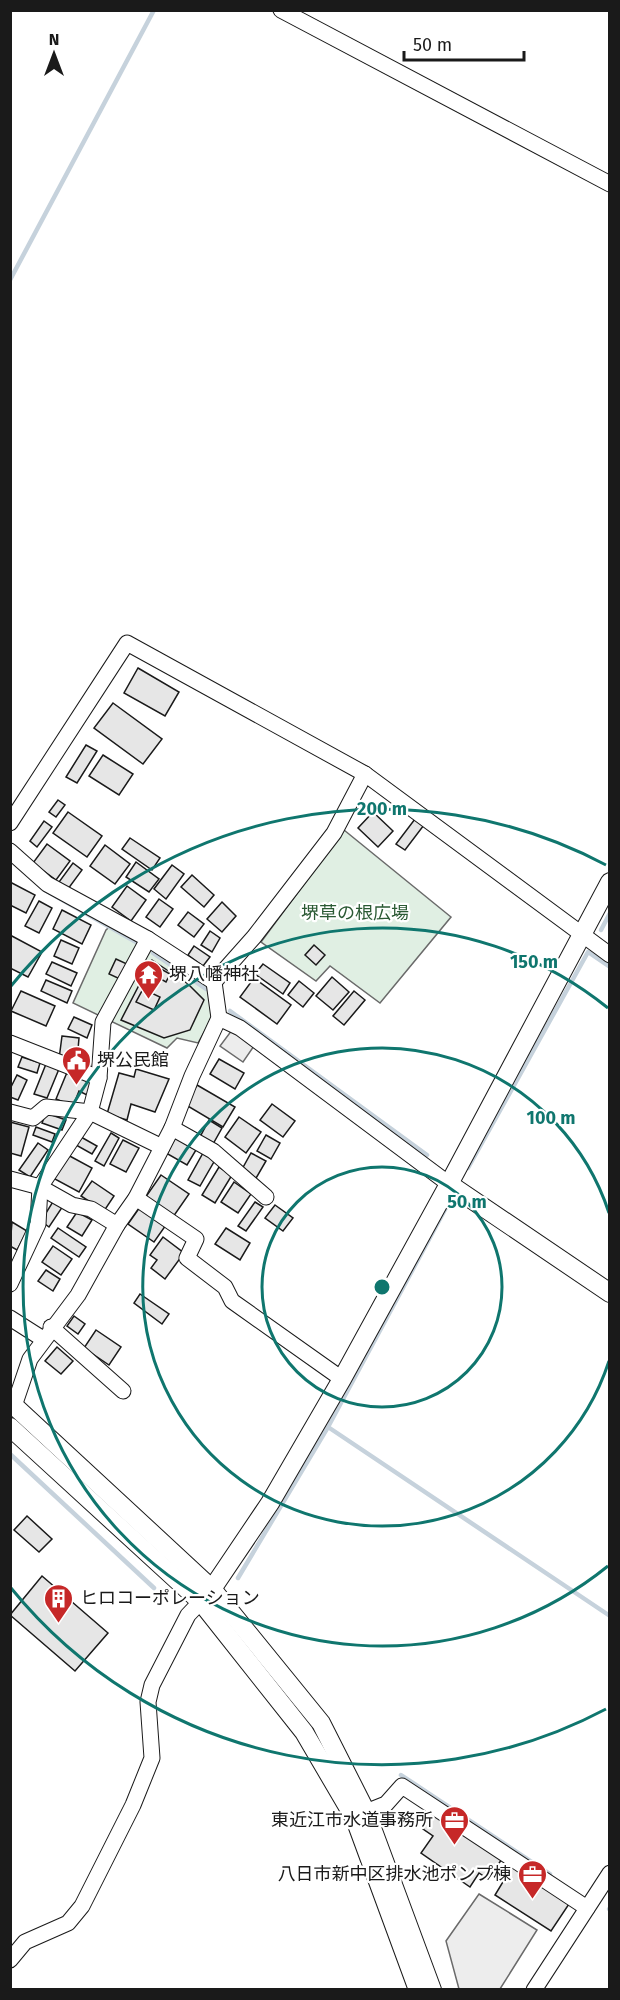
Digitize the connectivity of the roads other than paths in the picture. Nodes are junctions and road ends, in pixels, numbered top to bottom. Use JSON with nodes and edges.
{"nodes":[{"id":1,"x":281,"y":10,"type":"edge"},
{"id":2,"x":609,"y":184,"type":"edge"},
{"id":3,"x":365,"y":774,"type":"junction"},
{"id":4,"x":10,"y":824,"type":"edge"},
{"id":5,"x":10,"y":850,"type":"edge"},
{"id":6,"x":609,"y":882,"type":"edge"},
{"id":7,"x":581,"y":935,"type":"junction"},
{"id":8,"x":148,"y":939,"type":"junction"},
{"id":9,"x":609,"y":955,"type":"edge"},
{"id":10,"x":214,"y":982,"type":"junction"},
{"id":11,"x":219,"y":1018,"type":"junction"},
{"id":12,"x":10,"y":1043,"type":"edge"},
{"id":13,"x":99,"y":1078,"type":"junction"},
{"id":14,"x":10,"y":1112,"type":"edge"},
{"id":15,"x":90,"y":1112,"type":"junction"},
{"id":16,"x":172,"y":1128,"type":"junction"},
{"id":17,"x":162,"y":1147,"type":"junction"},
{"id":18,"x":10,"y":1179,"type":"edge"},
{"id":19,"x":449,"y":1184,"type":"junction"},
{"id":20,"x":40,"y":1187,"type":"junction"},
{"id":21,"x":266,"y":1197,"type":"dead end"},
{"id":22,"x":136,"y":1198,"type":"junction"},
{"id":23,"x":117,"y":1225,"type":"junction"},
{"id":24,"x":10,"y":1284,"type":"edge"},
{"id":25,"x":609,"y":1293,"type":"edge"},
{"id":26,"x":10,"y":1318,"type":"edge"},
{"id":27,"x":47,"y":1333,"type":"junction"},
{"id":28,"x":342,"y":1379,"type":"junction"},
{"id":29,"x":123,"y":1391,"type":"dead end"},
{"id":30,"x":12,"y":1407,"type":"edge"},
{"id":31,"x":10,"y":1427,"type":"edge"},
{"id":32,"x":206,"y":1595,"type":"junction"},
{"id":33,"x":366,"y":1812,"type":"junction"},
{"id":34,"x":609,"y":1873,"type":"edge"},
{"id":35,"x":587,"y":1908,"type":"junction"},
{"id":36,"x":10,"y":1960,"type":"edge"},
{"id":37,"x":418,"y":1989,"type":"edge"},
{"id":38,"x":432,"y":1989,"type":"edge"},
{"id":39,"x":534,"y":1989,"type":"edge"}],
"edges":[{"from":1,"to":2,"type":"street"},
{"from":3,"to":4,"type":"street"},
{"from":3,"to":7,"type":"street"},
{"from":3,"to":10,"type":"street"},
{"from":5,"to":8,"type":"street"},
{"from":6,"to":7,"type":"street"},
{"from":7,"to":9,"type":"street"},
{"from":7,"to":19,"type":"street"},
{"from":8,"to":10,"type":"street"},
{"from":8,"to":13,"type":"street"},
{"from":10,"to":11,"type":"street"},
{"from":11,"to":16,"type":"street"},
{"from":11,"to":19,"type":"street"},
{"from":12,"to":13,"type":"street"},
{"from":13,"to":15,"type":"street"},
{"from":14,"to":15,"type":"street"},
{"from":15,"to":17,"type":"street"},
{"from":15,"to":20,"type":"street"},
{"from":16,"to":17,"type":"street"},
{"from":16,"to":21,"type":"street"},
{"from":17,"to":22,"type":"street"},
{"from":18,"to":20,"type":"street"},
{"from":19,"to":25,"type":"street"},
{"from":19,"to":28,"type":"street"},
{"from":20,"to":23,"type":"street"},
{"from":20,"to":24,"type":"street"},
{"from":22,"to":23,"type":"street"},
{"from":22,"to":28,"type":"street"},
{"from":23,"to":27,"type":"street"},
{"from":26,"to":27,"type":"street"},
{"from":27,"to":29,"type":"street"},
{"from":27,"to":30,"type":"street"},
{"from":28,"to":32,"type":"street"},
{"from":30,"to":32,"type":"street"},
{"from":31,"to":32,"type":"street"},
{"from":32,"to":33,"type":"street"},
{"from":32,"to":36,"type":"street"},
{"from":32,"to":37,"type":"street"},
{"from":33,"to":35,"type":"street"},
{"from":33,"to":38,"type":"street"},
{"from":34,"to":35,"type":"street"},
{"from":35,"to":39,"type":"street"}]}
